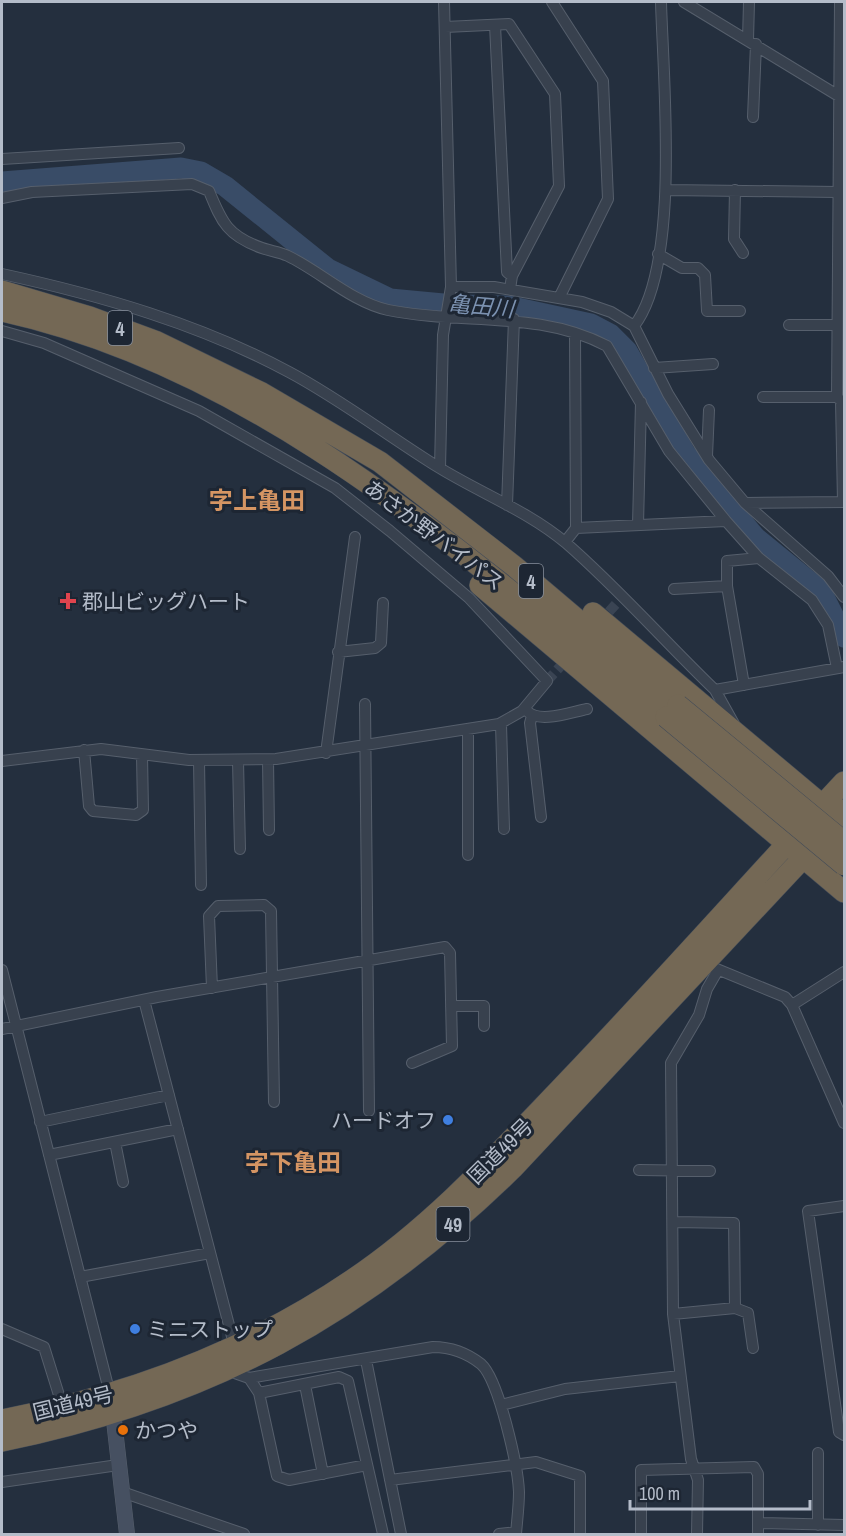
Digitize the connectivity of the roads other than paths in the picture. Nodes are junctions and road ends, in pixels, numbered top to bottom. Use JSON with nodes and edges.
{"nodes":[{"id":1,"x":444,"y":2,"type":"edge"},
{"id":2,"x":552,"y":2,"type":"edge"},
{"id":3,"x":661,"y":2,"type":"edge"},
{"id":4,"x":684,"y":2,"type":"edge"},
{"id":5,"x":748,"y":2,"type":"edge"},
{"id":6,"x":840,"y":2,"type":"edge"},
{"id":7,"x":495,"y":25,"type":"junction"},
{"id":8,"x":445,"y":27,"type":"junction"},
{"id":9,"x":752,"y":42,"type":"junction"},
{"id":10,"x":842,"y":52,"type":"edge"},
{"id":11,"x":842,"y":98,"type":"edge"},
{"id":12,"x":753,"y":117,"type":"dead end"},
{"id":13,"x":179,"y":148,"type":"dead end"},
{"id":14,"x":2,"y":159,"type":"edge"},
{"id":15,"x":667,"y":190,"type":"junction"},
{"id":16,"x":735,"y":190,"type":"junction"},
{"id":17,"x":838,"y":192,"type":"junction"},
{"id":18,"x":2,"y":198,"type":"edge"},
{"id":19,"x":743,"y":253,"type":"dead end"},
{"id":20,"x":658,"y":254,"type":"junction"},
{"id":21,"x":2,"y":274,"type":"edge"},
{"id":22,"x":512,"y":276,"type":"junction"},
{"id":23,"x":452,"y":287,"type":"junction"},
{"id":24,"x":510,"y":289,"type":"junction"},
{"id":25,"x":2,"y":291,"type":"edge"},
{"id":26,"x":559,"y":298,"type":"junction"},
{"id":27,"x":2,"y":311,"type":"edge"},
{"id":28,"x":740,"y":311,"type":"dead end"},
{"id":29,"x":447,"y":317,"type":"junction"},
{"id":30,"x":514,"y":319,"type":"junction"},
{"id":31,"x":789,"y":325,"type":"dead end"},
{"id":32,"x":837,"y":325,"type":"junction"},
{"id":33,"x":634,"y":326,"type":"junction"},
{"id":34,"x":2,"y":331,"type":"edge"},
{"id":35,"x":575,"y":334,"type":"junction"},
{"id":36,"x":713,"y":364,"type":"dead end"},
{"id":37,"x":654,"y":368,"type":"junction"},
{"id":38,"x":229,"y":387,"type":"junction"},
{"id":39,"x":762,"y":397,"type":"dead end"},
{"id":40,"x":837,"y":397,"type":"junction"},
{"id":41,"x":641,"y":402,"type":"junction"},
{"id":42,"x":709,"y":410,"type":"dead end"},
{"id":43,"x":707,"y":457,"type":"junction"},
{"id":44,"x":380,"y":462,"type":"junction"},
{"id":45,"x":440,"y":468,"type":"junction"},
{"id":46,"x":366,"y":484,"type":"junction"},
{"id":47,"x":844,"y":502,"type":"edge"},
{"id":48,"x":745,"y":503,"type":"junction"},
{"id":49,"x":507,"y":505,"type":"junction"},
{"id":50,"x":726,"y":521,"type":"junction"},
{"id":51,"x":638,"y":525,"type":"junction"},
{"id":52,"x":576,"y":528,"type":"junction"},
{"id":53,"x":355,"y":537,"type":"dead end"},
{"id":54,"x":565,"y":542,"type":"junction"},
{"id":55,"x":759,"y":558,"type":"junction"},
{"id":56,"x":727,"y":586,"type":"junction"},
{"id":57,"x":674,"y":589,"type":"dead end"},
{"id":58,"x":844,"y":597,"type":"edge"},
{"id":59,"x":383,"y":603,"type":"dead end"},
{"id":60,"x":338,"y":652,"type":"junction"},
{"id":61,"x":842,"y":667,"type":"edge"},
{"id":62,"x":744,"y":685,"type":"junction"},
{"id":63,"x":715,"y":690,"type":"junction"},
{"id":64,"x":365,"y":704,"type":"dead end"},
{"id":65,"x":587,"y":709,"type":"dead end"},
{"id":66,"x":672,"y":711,"type":"junction"},
{"id":67,"x":528,"y":712,"type":"junction"},
{"id":68,"x":501,"y":724,"type":"junction"},
{"id":69,"x":468,"y":730,"type":"junction"},
{"id":70,"x":740,"y":736,"type":"junction"},
{"id":71,"x":364,"y":748,"type":"junction"},
{"id":72,"x":84,"y":750,"type":"junction"},
{"id":73,"x":326,"y":753,"type":"junction"},
{"id":74,"x":142,"y":755,"type":"junction"},
{"id":75,"x":198,"y":760,"type":"junction"},
{"id":76,"x":268,"y":760,"type":"junction"},
{"id":77,"x":2,"y":761,"type":"edge"},
{"id":78,"x":238,"y":761,"type":"junction"},
{"id":79,"x":844,"y":782,"type":"edge"},
{"id":80,"x":837,"y":814,"type":"edge"},
{"id":81,"x":541,"y":817,"type":"dead end"},
{"id":82,"x":504,"y":829,"type":"dead end"},
{"id":83,"x":269,"y":830,"type":"dead end"},
{"id":84,"x":844,"y":842,"type":"edge"},
{"id":85,"x":788,"y":844,"type":"junction"},
{"id":86,"x":240,"y":849,"type":"dead end"},
{"id":87,"x":468,"y":855,"type":"dead end"},
{"id":88,"x":803,"y":858,"type":"junction"},
{"id":89,"x":844,"y":865,"type":"edge"},
{"id":90,"x":201,"y":885,"type":"dead end"},
{"id":91,"x":844,"y":892,"type":"edge"},
{"id":92,"x":368,"y":959,"type":"junction"},
{"id":93,"x":711,"y":966,"type":"junction"},
{"id":94,"x":2,"y":970,"type":"edge"},
{"id":95,"x":844,"y":972,"type":"edge"},
{"id":96,"x":273,"y":977,"type":"junction"},
{"id":97,"x":212,"y":988,"type":"junction"},
{"id":98,"x":144,"y":1000,"type":"junction"},
{"id":99,"x":792,"y":1005,"type":"junction"},
{"id":100,"x":451,"y":1006,"type":"junction"},
{"id":101,"x":15,"y":1025,"type":"junction"},
{"id":102,"x":484,"y":1026,"type":"dead end"},
{"id":103,"x":2,"y":1029,"type":"edge"},
{"id":104,"x":412,"y":1063,"type":"dead end"},
{"id":105,"x":169,"y":1095,"type":"junction"},
{"id":106,"x":273,"y":1102,"type":"dead end"},
{"id":107,"x":369,"y":1111,"type":"dead end"},
{"id":108,"x":40,"y":1122,"type":"junction"},
{"id":109,"x":844,"y":1124,"type":"edge"},
{"id":110,"x":178,"y":1129,"type":"junction"},
{"id":111,"x":115,"y":1142,"type":"junction"},
{"id":112,"x":49,"y":1155,"type":"junction"},
{"id":113,"x":639,"y":1170,"type":"dead end"},
{"id":114,"x":672,"y":1171,"type":"junction"},
{"id":115,"x":710,"y":1171,"type":"dead end"},
{"id":116,"x":123,"y":1182,"type":"dead end"},
{"id":117,"x":844,"y":1206,"type":"edge"},
{"id":118,"x":674,"y":1222,"type":"junction"},
{"id":119,"x":210,"y":1253,"type":"junction"},
{"id":120,"x":80,"y":1277,"type":"junction"},
{"id":121,"x":735,"y":1308,"type":"junction"},
{"id":122,"x":674,"y":1314,"type":"junction"},
{"id":123,"x":2,"y":1329,"type":"edge"},
{"id":124,"x":235,"y":1348,"type":"junction"},
{"id":125,"x":753,"y":1348,"type":"dead end"},
{"id":126,"x":366,"y":1360,"type":"junction"},
{"id":127,"x":229,"y":1371,"type":"junction"},
{"id":128,"x":680,"y":1376,"type":"junction"},
{"id":129,"x":249,"y":1378,"type":"junction"},
{"id":130,"x":305,"y":1385,"type":"junction"},
{"id":131,"x":259,"y":1393,"type":"junction"},
{"id":132,"x":112,"y":1403,"type":"junction"},
{"id":133,"x":501,"y":1405,"type":"junction"},
{"id":134,"x":63,"y":1408,"type":"junction"},
{"id":135,"x":2,"y":1420,"type":"edge"},
{"id":136,"x":844,"y":1435,"type":"edge"},
{"id":137,"x":2,"y":1441,"type":"edge"},
{"id":138,"x":818,"y":1453,"type":"dead end"},
{"id":139,"x":118,"y":1464,"type":"junction"},
{"id":140,"x":366,"y":1465,"type":"junction"},
{"id":141,"x":514,"y":1465,"type":"junction"},
{"id":142,"x":693,"y":1468,"type":"junction"},
{"id":143,"x":323,"y":1474,"type":"junction"},
{"id":144,"x":390,"y":1480,"type":"junction"},
{"id":145,"x":2,"y":1482,"type":"edge"},
{"id":146,"x":122,"y":1492,"type":"junction"},
{"id":147,"x":758,"y":1523,"type":"junction"},
{"id":148,"x":844,"y":1525,"type":"edge"},
{"id":149,"x":824,"y":1528,"type":"edge"},
{"id":150,"x":229,"y":1532,"type":"edge"},
{"id":151,"x":516,"y":1533,"type":"edge"},
{"id":152,"x":127,"y":1534,"type":"edge"},
{"id":153,"x":244,"y":1534,"type":"edge"},
{"id":154,"x":383,"y":1534,"type":"edge"},
{"id":155,"x":401,"y":1534,"type":"edge"},
{"id":156,"x":499,"y":1534,"type":"edge"},
{"id":157,"x":580,"y":1534,"type":"edge"},
{"id":158,"x":641,"y":1534,"type":"edge"},
{"id":159,"x":697,"y":1534,"type":"edge"},
{"id":160,"x":758,"y":1534,"type":"edge"}],
"edges":[{"from":1,"to":8,"type":"street"},
{"from":2,"to":26,"type":"street"},
{"from":3,"to":15,"type":"street"},
{"from":4,"to":9,"type":"street"},
{"from":5,"to":9,"type":"street"},
{"from":6,"to":10,"type":"street"},
{"from":7,"to":8,"type":"street"},
{"from":7,"to":22,"type":"street"},
{"from":7,"to":22,"type":"street"},
{"from":8,"to":23,"type":"street"},
{"from":9,"to":11,"type":"street"},
{"from":9,"to":12,"type":"street"},
{"from":10,"to":11,"type":"street"},
{"from":11,"to":17,"type":"street"},
{"from":13,"to":14,"type":"street"},
{"from":15,"to":16,"type":"street"},
{"from":15,"to":20,"type":"street"},
{"from":16,"to":17,"type":"street"},
{"from":16,"to":19,"type":"street"},
{"from":17,"to":32,"type":"street"},
{"from":18,"to":29,"type":"street"},
{"from":20,"to":28,"type":"street"},
{"from":20,"to":33,"type":"street"},
{"from":21,"to":45,"type":"street"},
{"from":22,"to":24,"type":"street"},
{"from":23,"to":24,"type":"street"},
{"from":23,"to":29,"type":"street"},
{"from":24,"to":26,"type":"street"},
{"from":25,"to":38,"type":"highway","name":"あさか野バイパス","number":"4"},
{"from":26,"to":33,"type":"street"},
{"from":27,"to":38,"type":"highway","name":"あさか野バイパス","number":"4"},
{"from":29,"to":30,"type":"street"},
{"from":29,"to":45,"type":"street"},
{"from":30,"to":35,"type":"street"},
{"from":30,"to":49,"type":"street"},
{"from":31,"to":32,"type":"street"},
{"from":32,"to":40,"type":"street"},
{"from":33,"to":37,"type":"street"},
{"from":34,"to":67,"type":"street"},
{"from":35,"to":41,"type":"street"},
{"from":35,"to":52,"type":"street"},
{"from":36,"to":37,"type":"street"},
{"from":37,"to":43,"type":"street"},
{"from":38,"to":44,"type":"highway","name":"あさか野バイパス","number":"4"},
{"from":38,"to":46,"type":"highway","name":"あさか野バイパス","number":"4"},
{"from":39,"to":40,"type":"street"},
{"from":40,"to":47,"type":"street"},
{"from":41,"to":50,"type":"street"},
{"from":41,"to":51,"type":"street"},
{"from":42,"to":43,"type":"street"},
{"from":43,"to":48,"type":"street"},
{"from":44,"to":66,"type":"highway","name":"あさか野バイパス","number":"4"},
{"from":44,"to":70,"type":"highway"},
{"from":45,"to":49,"type":"street"},
{"from":46,"to":66,"type":"highway","name":"あさか野バイパス","number":"4"},
{"from":46,"to":85,"type":"highway"},
{"from":47,"to":48,"type":"street"},
{"from":48,"to":58,"type":"street"},
{"from":49,"to":54,"type":"street"},
{"from":50,"to":51,"type":"street"},
{"from":50,"to":55,"type":"street"},
{"from":51,"to":52,"type":"street"},
{"from":52,"to":54,"type":"street"},
{"from":53,"to":60,"type":"street"},
{"from":54,"to":63,"type":"street"},
{"from":55,"to":56,"type":"street"},
{"from":55,"to":61,"type":"street"},
{"from":56,"to":57,"type":"street"},
{"from":56,"to":62,"type":"street"},
{"from":59,"to":60,"type":"street"},
{"from":60,"to":73,"type":"street"},
{"from":61,"to":62,"type":"street"},
{"from":62,"to":63,"type":"street"},
{"from":63,"to":70,"type":"street"},
{"from":64,"to":71,"type":"street"},
{"from":65,"to":67,"type":"street"},
{"from":66,"to":84,"type":"highway","name":"あさか野バイパス","number":"4","bridge":true},
{"from":66,"to":89,"type":"highway","name":"あさか野バイパス","number":"4","bridge":true},
{"from":67,"to":68,"type":"street"},
{"from":67,"to":81,"type":"street"},
{"from":68,"to":69,"type":"street"},
{"from":68,"to":82,"type":"street"},
{"from":69,"to":71,"type":"street"},
{"from":69,"to":87,"type":"street"},
{"from":70,"to":80,"type":"highway"},
{"from":71,"to":73,"type":"street"},
{"from":71,"to":92,"type":"street"},
{"from":72,"to":74,"type":"street"},
{"from":72,"to":74,"type":"street"},
{"from":72,"to":77,"type":"street"},
{"from":73,"to":76,"type":"street"},
{"from":74,"to":75,"type":"street"},
{"from":75,"to":78,"type":"street"},
{"from":75,"to":90,"type":"street"},
{"from":76,"to":78,"type":"street"},
{"from":76,"to":83,"type":"street"},
{"from":78,"to":86,"type":"street"},
{"from":79,"to":80,"type":"highway","name":"国道49号","number":"49"},
{"from":80,"to":85,"type":"highway","name":"国道49号","number":"49"},
{"from":80,"to":88,"type":"highway","name":"国道49号","number":"49"},
{"from":85,"to":88,"type":"highway"},
{"from":85,"to":124,"type":"highway","name":"国道49号","number":"49"},
{"from":88,"to":91,"type":"highway"},
{"from":88,"to":93,"type":"highway","name":"国道49号","number":"49"},
{"from":92,"to":96,"type":"street"},
{"from":92,"to":100,"type":"street"},
{"from":92,"to":107,"type":"street"},
{"from":93,"to":99,"type":"street"},
{"from":93,"to":114,"type":"street"},
{"from":93,"to":127,"type":"highway","name":"国道49号","number":"49"},
{"from":94,"to":101,"type":"street"},
{"from":95,"to":99,"type":"street"},
{"from":96,"to":97,"type":"street"},
{"from":96,"to":97,"type":"street"},
{"from":96,"to":106,"type":"street"},
{"from":97,"to":98,"type":"street"},
{"from":98,"to":101,"type":"street"},
{"from":98,"to":105,"type":"street"},
{"from":99,"to":109,"type":"street"},
{"from":100,"to":102,"type":"street"},
{"from":100,"to":104,"type":"street"},
{"from":101,"to":103,"type":"street"},
{"from":101,"to":108,"type":"street"},
{"from":105,"to":108,"type":"street"},
{"from":105,"to":110,"type":"street"},
{"from":108,"to":112,"type":"street"},
{"from":110,"to":111,"type":"street"},
{"from":110,"to":119,"type":"street"},
{"from":111,"to":112,"type":"street"},
{"from":111,"to":116,"type":"street"},
{"from":112,"to":120,"type":"street"},
{"from":113,"to":114,"type":"street"},
{"from":114,"to":115,"type":"street"},
{"from":114,"to":118,"type":"street"},
{"from":117,"to":136,"type":"street"},
{"from":118,"to":121,"type":"street"},
{"from":118,"to":122,"type":"street"},
{"from":119,"to":120,"type":"street"},
{"from":119,"to":124,"type":"street"},
{"from":120,"to":132,"type":"street"},
{"from":121,"to":122,"type":"street"},
{"from":121,"to":125,"type":"street"},
{"from":122,"to":128,"type":"street"},
{"from":123,"to":134,"type":"street"},
{"from":124,"to":132,"type":"highway","name":"国道49号","number":"49"},
{"from":126,"to":129,"type":"street"},
{"from":126,"to":133,"type":"street"},
{"from":126,"to":144,"type":"street"},
{"from":127,"to":129,"type":"street"},
{"from":127,"to":132,"type":"highway","name":"国道49号","number":"49"},
{"from":128,"to":133,"type":"street"},
{"from":128,"to":142,"type":"street"},
{"from":129,"to":131,"type":"street"},
{"from":130,"to":131,"type":"street"},
{"from":130,"to":140,"type":"street"},
{"from":130,"to":143,"type":"street"},
{"from":131,"to":143,"type":"street"},
{"from":132,"to":134,"type":"highway","name":"国道49号","number":"49"},
{"from":132,"to":137,"type":"highway","name":"国道49号","number":"49"},
{"from":132,"to":139,"type":"street"},
{"from":133,"to":141,"type":"street"},
{"from":134,"to":135,"type":"highway","name":"国道49号","number":"49"},
{"from":138,"to":149,"type":"street"},
{"from":139,"to":145,"type":"street"},
{"from":139,"to":146,"type":"street"},
{"from":140,"to":143,"type":"street"},
{"from":140,"to":154,"type":"street"},
{"from":141,"to":144,"type":"street"},
{"from":141,"to":151,"type":"street"},
{"from":141,"to":157,"type":"street"},
{"from":142,"to":147,"type":"street"},
{"from":142,"to":158,"type":"street"},
{"from":142,"to":159,"type":"street"},
{"from":144,"to":155,"type":"street"},
{"from":146,"to":150,"type":"street"},
{"from":146,"to":152,"type":"street"},
{"from":147,"to":149,"type":"street"},
{"from":147,"to":160,"type":"street"},
{"from":148,"to":149,"type":"street"},
{"from":150,"to":153,"type":"street"},
{"from":151,"to":156,"type":"street"}]}
